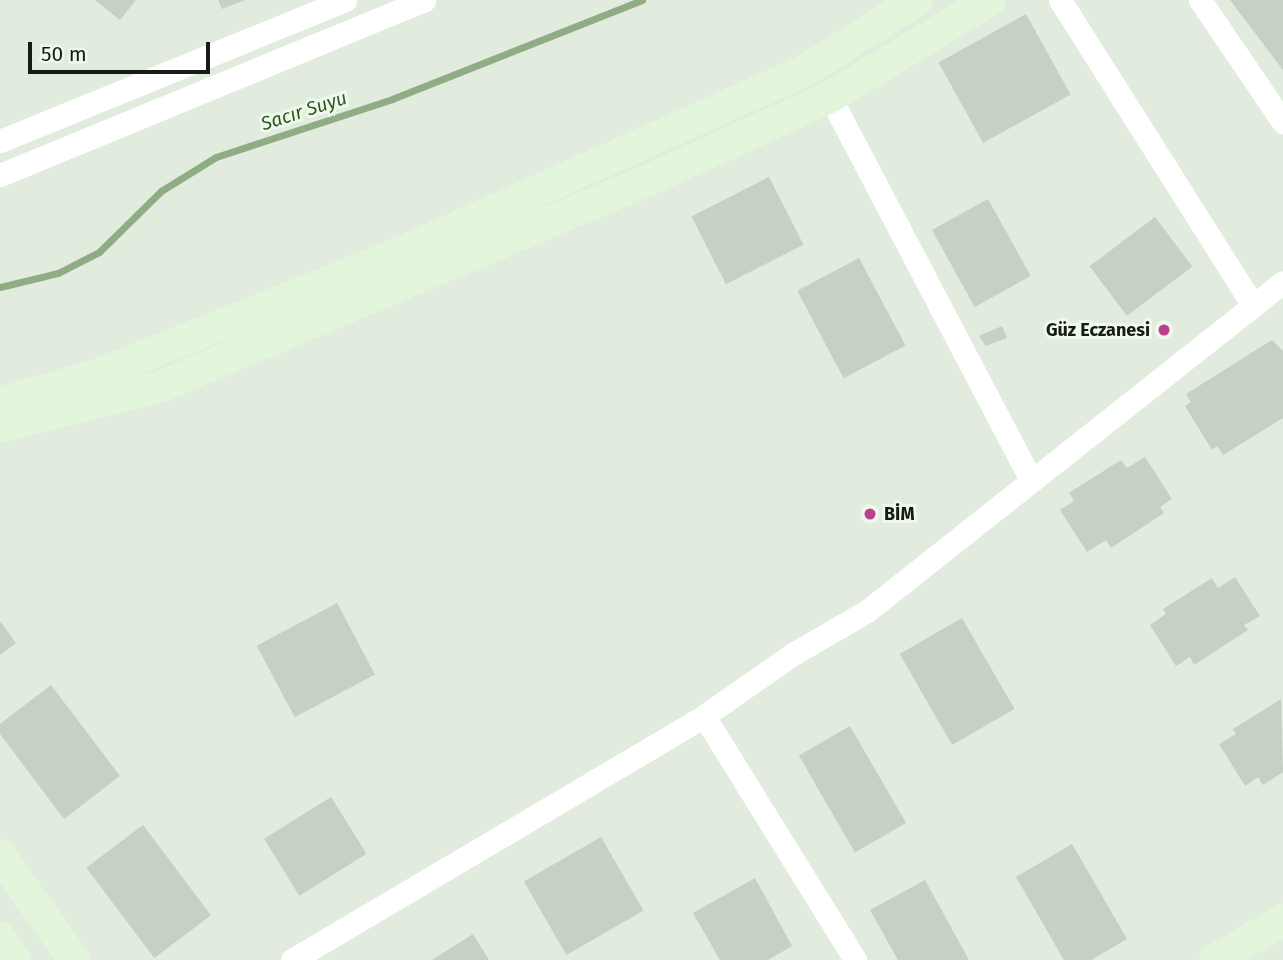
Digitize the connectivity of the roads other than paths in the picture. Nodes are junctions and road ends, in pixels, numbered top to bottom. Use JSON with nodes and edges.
{"nodes":[{"id":1,"x":345,"y":0,"type":"edge"},
{"id":2,"x":424,"y":0,"type":"edge"},
{"id":3,"x":917,"y":0,"type":"edge"},
{"id":4,"x":990,"y":0,"type":"edge"},
{"id":5,"x":1060,"y":0,"type":"edge"},
{"id":6,"x":1200,"y":0,"type":"edge"},
{"id":7,"x":830,"y":97,"type":"junction"},
{"id":8,"x":1283,"y":122,"type":"edge"},
{"id":9,"x":0,"y":141,"type":"edge"},
{"id":10,"x":0,"y":174,"type":"edge"},
{"id":11,"x":1283,"y":282,"type":"edge"},
{"id":12,"x":1252,"y":304,"type":"junction"},
{"id":13,"x":0,"y":403,"type":"edge"},
{"id":14,"x":0,"y":427,"type":"edge"},
{"id":15,"x":1031,"y":480,"type":"junction"},
{"id":16,"x":704,"y":716,"type":"junction"},
{"id":17,"x":0,"y":855,"type":"edge"},
{"id":18,"x":1283,"y":920,"type":"edge"},
{"id":19,"x":0,"y":938,"type":"edge"},
{"id":20,"x":15,"y":960,"type":"edge"},
{"id":21,"x":74,"y":960,"type":"edge"},
{"id":22,"x":292,"y":960,"type":"edge"},
{"id":23,"x":855,"y":960,"type":"edge"},
{"id":24,"x":1215,"y":960,"type":"edge"}],
"edges":[{"from":1,"to":9,"type":"street"},
{"from":2,"to":10,"type":"street"},
{"from":3,"to":13,"type":"street"},
{"from":4,"to":7,"type":"street"},
{"from":5,"to":12,"type":"street"},
{"from":6,"to":8,"type":"street"},
{"from":7,"to":14,"type":"street"},
{"from":7,"to":15,"type":"street"},
{"from":11,"to":12,"type":"street"},
{"from":12,"to":15,"type":"street"},
{"from":15,"to":16,"type":"street"},
{"from":16,"to":22,"type":"street"},
{"from":16,"to":23,"type":"street"},
{"from":17,"to":21,"type":"street"},
{"from":18,"to":24,"type":"street"},
{"from":19,"to":20,"type":"street"}]}
